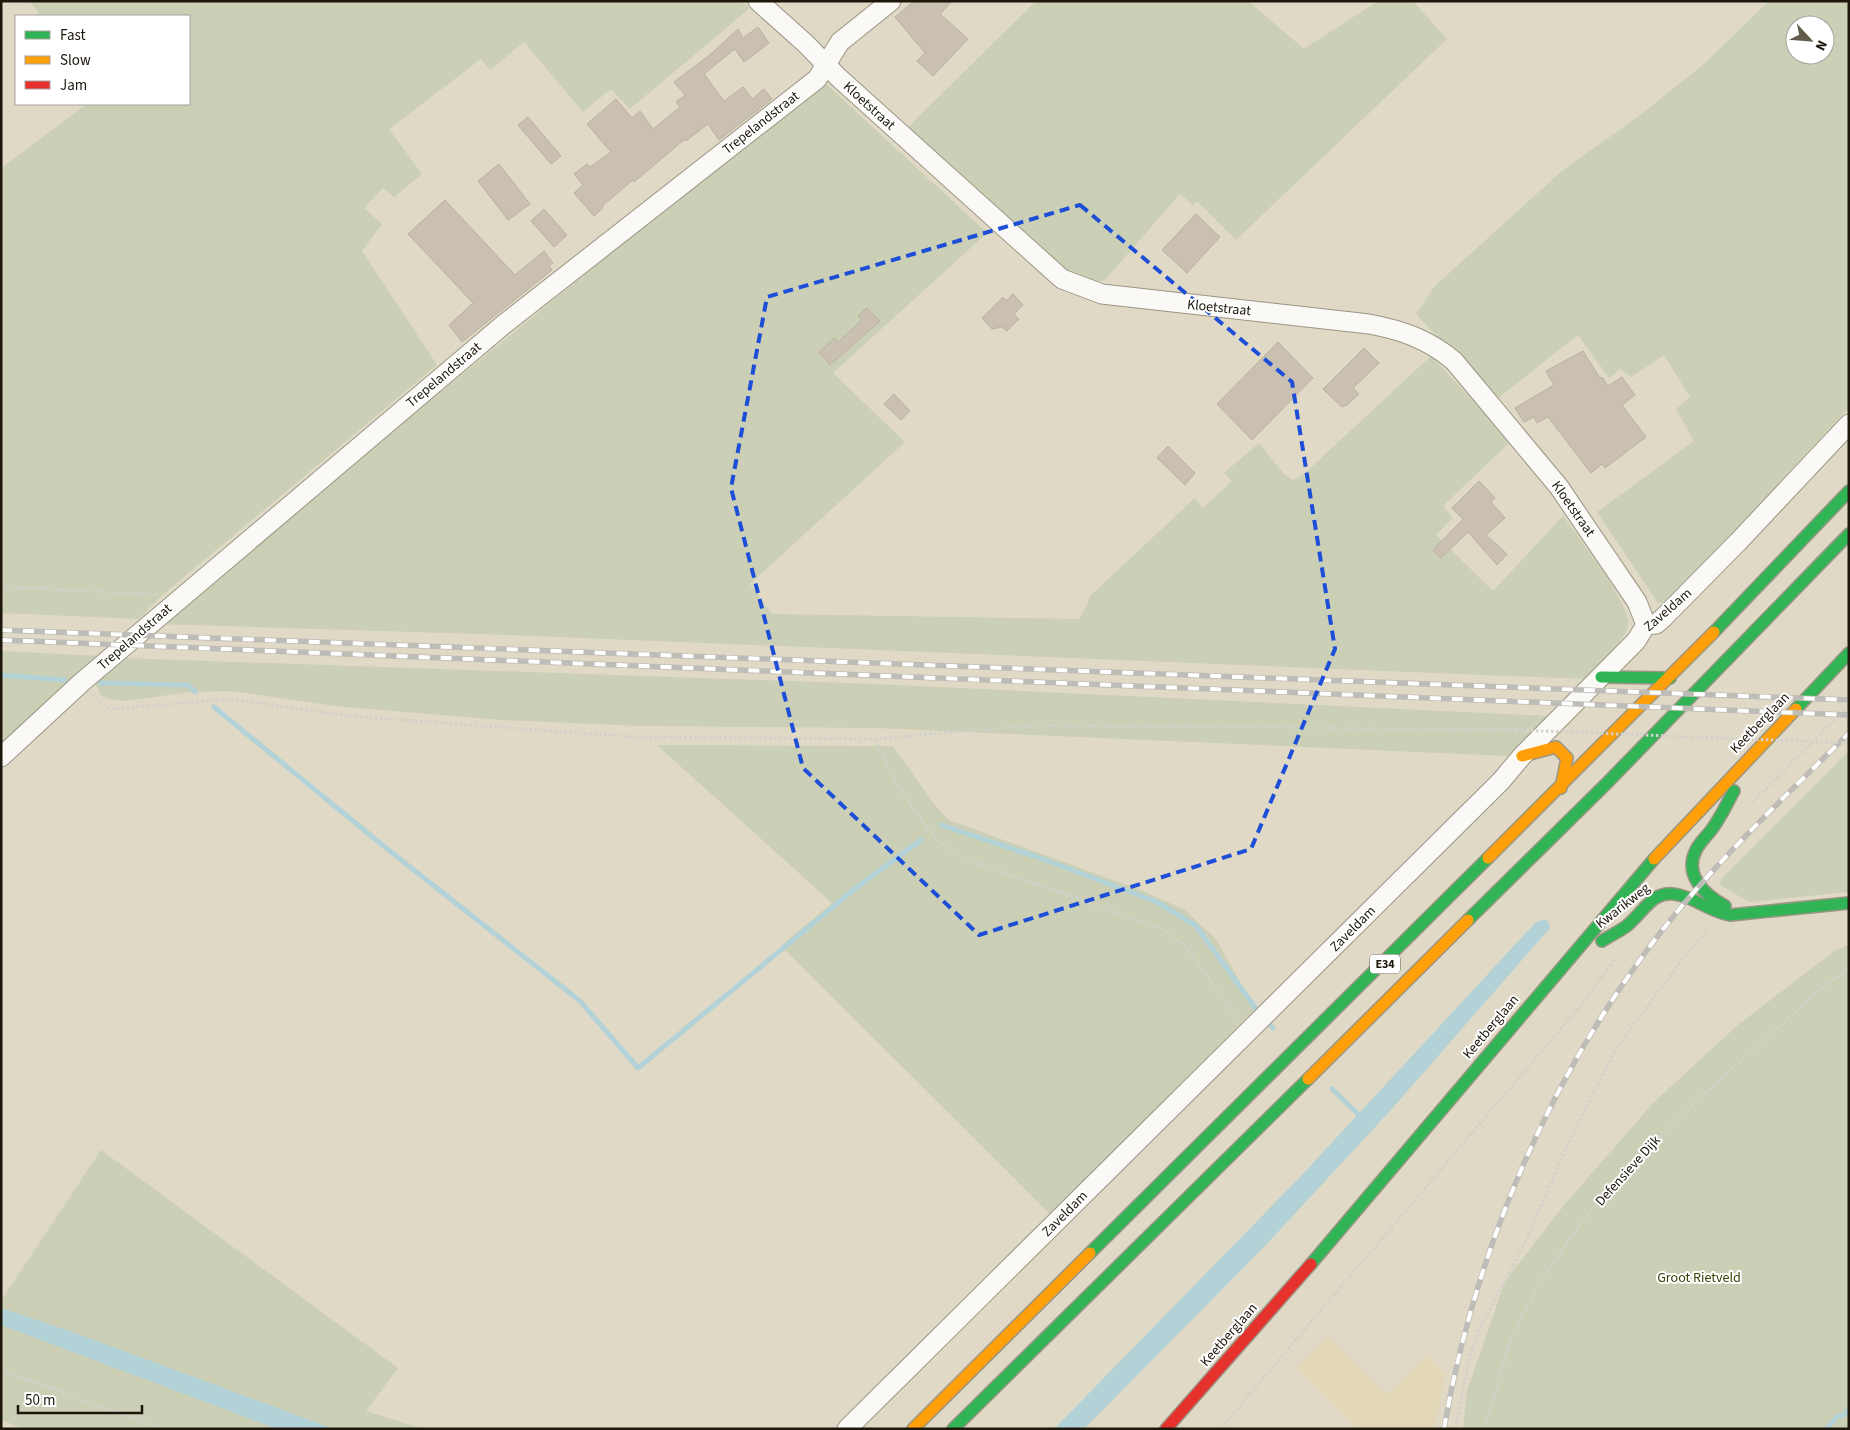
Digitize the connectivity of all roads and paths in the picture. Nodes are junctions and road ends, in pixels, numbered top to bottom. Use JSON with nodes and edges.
{"nodes":[{"id":1,"x":758,"y":1,"type":"edge"},
{"id":2,"x":890,"y":1,"type":"edge"},
{"id":3,"x":826,"y":65,"type":"junction"},
{"id":4,"x":1849,"y":424,"type":"edge"},
{"id":5,"x":1849,"y":491,"type":"edge"},
{"id":6,"x":1849,"y":534,"type":"edge"},
{"id":7,"x":1,"y":586,"type":"edge"},
{"id":8,"x":173,"y":604,"type":"junction"},
{"id":9,"x":1646,"y":625,"type":"junction"},
{"id":10,"x":1849,"y":653,"type":"edge"},
{"id":11,"x":1601,"y":677,"type":"junction"},
{"id":12,"x":1670,"y":678,"type":"junction"},
{"id":13,"x":82,"y":682,"type":"junction"},
{"id":14,"x":1849,"y":705,"type":"edge"},
{"id":15,"x":875,"y":739,"type":"junction"},
{"id":16,"x":1849,"y":743,"type":"edge"},
{"id":17,"x":1522,"y":756,"type":"junction"},
{"id":18,"x":1768,"y":756,"type":"dead end"},
{"id":19,"x":1,"y":757,"type":"edge"},
{"id":20,"x":1561,"y":788,"type":"junction"},
{"id":21,"x":1734,"y":791,"type":"junction"},
{"id":22,"x":1747,"y":809,"type":"dead end"},
{"id":23,"x":1684,"y":846,"type":"dead end"},
{"id":24,"x":1646,"y":889,"type":"dead end"},
{"id":25,"x":1849,"y":903,"type":"edge"},
{"id":26,"x":1748,"y":913,"type":"junction"},
{"id":27,"x":1723,"y":914,"type":"junction"},
{"id":28,"x":1618,"y":954,"type":"dead end"},
{"id":29,"x":1849,"y":969,"type":"edge"},
{"id":30,"x":1247,"y":1034,"type":"junction"},
{"id":31,"x":1,"y":1370,"type":"edge"},
{"id":32,"x":162,"y":1429,"type":"edge"},
{"id":33,"x":848,"y":1429,"type":"edge"},
{"id":34,"x":913,"y":1429,"type":"edge"},
{"id":35,"x":953,"y":1429,"type":"edge"},
{"id":36,"x":1166,"y":1429,"type":"edge"},
{"id":37,"x":1220,"y":1429,"type":"edge"},
{"id":38,"x":1455,"y":1429,"type":"edge"},
{"id":39,"x":1485,"y":1429,"type":"edge"}],
"edges":[{"from":1,"to":3,"type":"street","name":"Kloetstraat"},
{"from":2,"to":3,"type":"street","name":"Trepelandstraat"},
{"from":3,"to":8,"type":"street","name":"Trepelandstraat"},
{"from":3,"to":9,"type":"street","name":"Kloetstraat"},
{"from":4,"to":9,"type":"street","name":"Zaveldam"},
{"from":5,"to":12,"type":"main road","number":"E34"},
{"from":6,"to":35,"type":"main road","number":"E34"},
{"from":7,"to":8,"type":"path"},
{"from":8,"to":13,"type":"street","name":"Trepelandstraat"},
{"from":9,"to":11,"type":"street","name":"Zaveldam"},
{"from":10,"to":36,"type":"main road","name":"Keetberglaan"},
{"from":11,"to":12,"type":"main road"},
{"from":11,"to":17,"type":"street","name":"Zaveldam"},
{"from":12,"to":20,"type":"main road","number":"E34"},
{"from":13,"to":15,"type":"path"},
{"from":13,"to":19,"type":"street","name":"Trepelandstraat"},
{"from":14,"to":22,"type":"path"},
{"from":15,"to":16,"type":"path","bridge":true},
{"from":15,"to":30,"type":"path"},
{"from":17,"to":20,"type":"main road"},
{"from":17,"to":30,"type":"street","name":"Zaveldam"},
{"from":18,"to":21,"type":"main road","name":"Keetberglaan"},
{"from":20,"to":34,"type":"main road","number":"E34"},
{"from":21,"to":23,"type":"main road","name":"Keetberglaan"},
{"from":21,"to":26,"type":"main road","name":"Kwarikweg"},
{"from":24,"to":27,"type":"main road","name":"Kwarikweg"},
{"from":25,"to":26,"type":"main road","name":"Kwarikweg"},
{"from":26,"to":27,"type":"main road","name":"Kwarikweg"},
{"from":27,"to":38,"type":"path"},
{"from":28,"to":37,"type":"path"},
{"from":29,"to":39,"type":"path","name":"Defensieve Dijk"},
{"from":30,"to":33,"type":"street","name":"Zaveldam"},
{"from":31,"to":32,"type":"path"}]}
